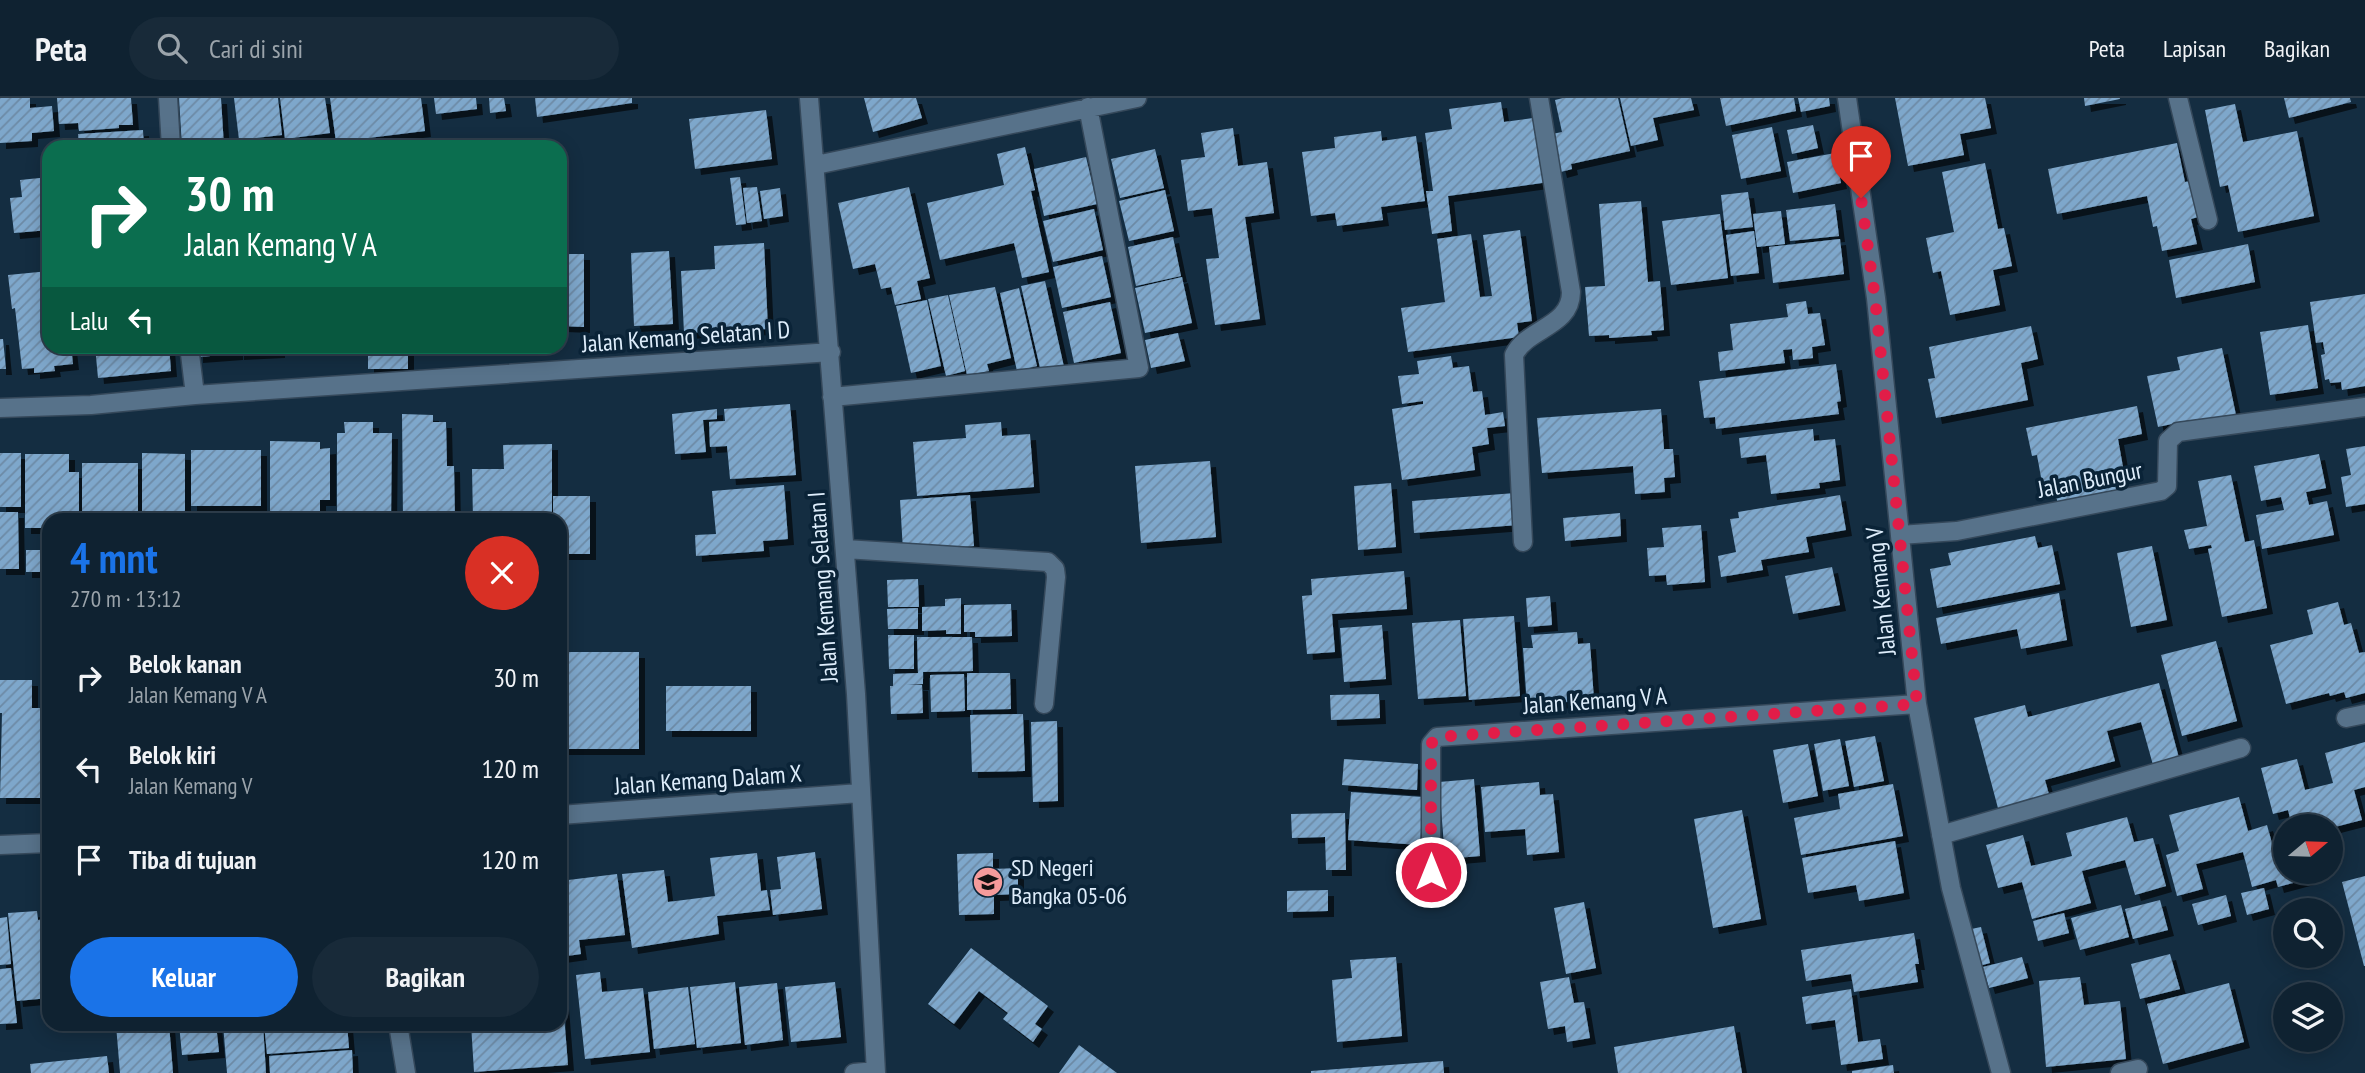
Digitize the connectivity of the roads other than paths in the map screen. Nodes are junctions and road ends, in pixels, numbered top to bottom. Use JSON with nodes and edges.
{"nodes":[{"id":1,"x":168,"y":98,"type":"edge"},
{"id":2,"x":809,"y":98,"type":"edge"},
{"id":3,"x":1137,"y":98,"type":"edge"},
{"id":4,"x":1539,"y":98,"type":"edge"},
{"id":5,"x":1847,"y":98,"type":"edge"},
{"id":6,"x":2178,"y":98,"type":"edge"},
{"id":7,"x":1088,"y":107,"type":"junction"},
{"id":8,"x":171,"y":140,"type":"edge"},
{"id":9,"x":816,"y":165,"type":"junction"},
{"id":10,"x":2208,"y":220,"type":"dead end"},
{"id":11,"x":831,"y":352,"type":"junction"},
{"id":12,"x":191,"y":354,"type":"edge"},
{"id":13,"x":195,"y":395,"type":"junction"},
{"id":14,"x":832,"y":397,"type":"junction"},
{"id":15,"x":0,"y":408,"type":"edge"},
{"id":16,"x":2365,"y":408,"type":"edge"},
{"id":17,"x":1900,"y":535,"type":"junction"},
{"id":18,"x":1523,"y":541,"type":"dead end"},
{"id":19,"x":845,"y":549,"type":"junction"},
{"id":20,"x":1044,"y":704,"type":"dead end"},
{"id":21,"x":1917,"y":704,"type":"junction"},
{"id":22,"x":2365,"y":714,"type":"edge"},
{"id":23,"x":2346,"y":718,"type":"dead end"},
{"id":24,"x":2241,"y":748,"type":"dead end"},
{"id":25,"x":860,"y":793,"type":"junction"},
{"id":26,"x":567,"y":814,"type":"edge"},
{"id":27,"x":1941,"y":835,"type":"junction"},
{"id":28,"x":42,"y":843,"type":"edge"},
{"id":29,"x":0,"y":845,"type":"edge"},
{"id":30,"x":1431,"y":896,"type":"dead end"},
{"id":31,"x":399,"y":1031,"type":"edge"},
{"id":32,"x":875,"y":1072,"type":"edge"},
{"id":33,"x":406,"y":1073,"type":"edge"},
{"id":34,"x":854,"y":1073,"type":"edge"},
{"id":35,"x":2001,"y":1073,"type":"edge"}],
"edges":[{"from":1,"to":8,"type":"street"},
{"from":2,"to":9,"type":"street","name":"Jalan Kemang Selatan I"},
{"from":3,"to":7,"type":"street"},
{"from":4,"to":18,"type":"street"},
{"from":5,"to":17,"type":"street","name":"Jalan Kemang V"},
{"from":6,"to":10,"type":"street"},
{"from":7,"to":9,"type":"street"},
{"from":7,"to":14,"type":"street"},
{"from":9,"to":11,"type":"street","name":"Jalan Kemang Selatan I"},
{"from":11,"to":13,"type":"street","name":"Jalan Kemang Selatan I D"},
{"from":11,"to":14,"type":"street","name":"Jalan Kemang Selatan I"},
{"from":12,"to":13,"type":"street"},
{"from":13,"to":15,"type":"street","name":"Jalan Kemang Selatan I D"},
{"from":14,"to":19,"type":"street","name":"Jalan Kemang Selatan I"},
{"from":16,"to":17,"type":"street","name":"Jalan Bungur"},
{"from":17,"to":21,"type":"street","name":"Jalan Kemang V"},
{"from":19,"to":20,"type":"street"},
{"from":19,"to":25,"type":"street","name":"Jalan Kemang Selatan I"},
{"from":21,"to":27,"type":"street","name":"Jalan Kemang V"},
{"from":21,"to":30,"type":"street","name":"Jalan Kemang V A"},
{"from":22,"to":23,"type":"street"},
{"from":24,"to":27,"type":"street"},
{"from":25,"to":26,"type":"street","name":"Jalan Kemang Dalam X"},
{"from":25,"to":32,"type":"street","name":"Jalan Kemang Selatan I"},
{"from":27,"to":35,"type":"street","name":"Jalan Kemang V"},
{"from":28,"to":29,"type":"street"},
{"from":31,"to":33,"type":"street"},
{"from":32,"to":34,"type":"street"}]}
